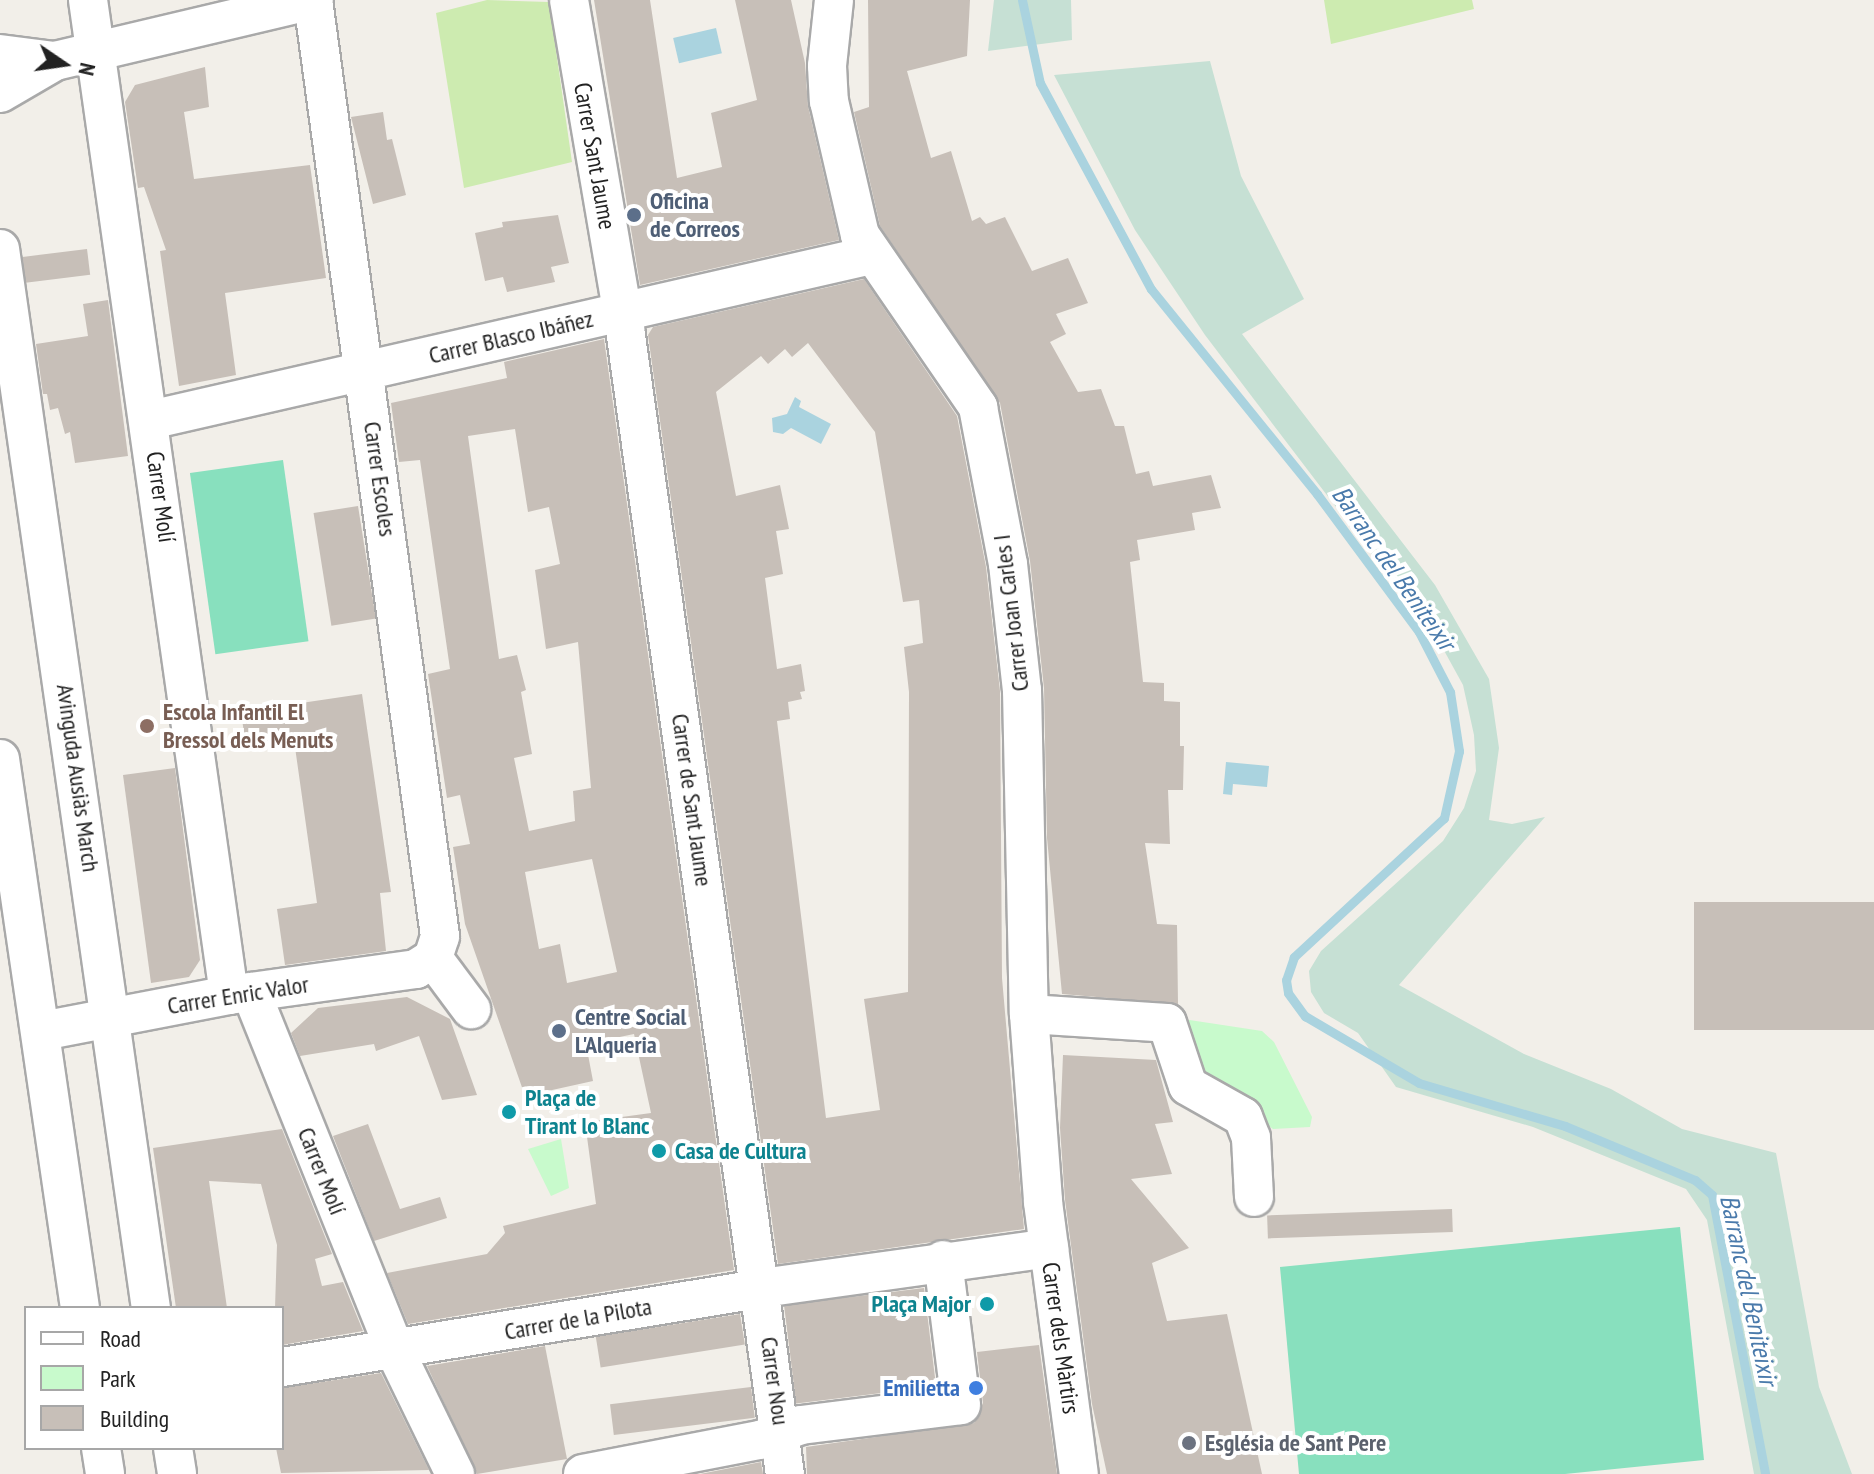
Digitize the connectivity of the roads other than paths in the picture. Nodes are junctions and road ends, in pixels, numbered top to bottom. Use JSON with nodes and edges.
{"nodes":[{"id":1,"x":88,"y":0,"type":"edge"},
{"id":2,"x":314,"y":0,"type":"edge"},
{"id":3,"x":569,"y":0,"type":"edge"},
{"id":4,"x":807,"y":0,"type":"edge"},
{"id":5,"x":834,"y":0,"type":"edge"},
{"id":6,"x":95,"y":52,"type":"junction"},
{"id":7,"x":0,"y":54,"type":"edge"},
{"id":8,"x":55,"y":61,"type":"junction"},
{"id":9,"x":827,"y":66,"type":"junction"},
{"id":10,"x":0,"y":93,"type":"edge"},
{"id":11,"x":0,"y":249,"type":"edge"},
{"id":12,"x":871,"y":255,"type":"junction"},
{"id":13,"x":622,"y":312,"type":"junction"},
{"id":14,"x":365,"y":371,"type":"junction"},
{"id":15,"x":150,"y":420,"type":"junction"},
{"id":16,"x":0,"y":759,"type":"edge"},
{"id":17,"x":433,"y":958,"type":"junction"},
{"id":18,"x":240,"y":994,"type":"junction"},
{"id":19,"x":471,"y":1009,"type":"dead end"},
{"id":20,"x":1029,"y":1014,"type":"junction"},
{"id":21,"x":112,"y":1016,"type":"junction"},
{"id":22,"x":42,"y":1031,"type":"junction"},
{"id":23,"x":1254,"y":1197,"type":"dead end"},
{"id":24,"x":1043,"y":1202,"type":"joint"},
{"id":25,"x":1049,"y":1248,"type":"junction"},
{"id":26,"x":938,"y":1261,"type":"junction"},
{"id":27,"x":762,"y":1288,"type":"junction"},
{"id":28,"x":80,"y":1306,"type":"edge"},
{"id":29,"x":151,"y":1306,"type":"edge"},
{"id":30,"x":395,"y":1351,"type":"junction"},
{"id":31,"x":284,"y":1367,"type":"edge"},
{"id":32,"x":783,"y":1432,"type":"junction"},
{"id":33,"x":101,"y":1450,"type":"edge"},
{"id":34,"x":173,"y":1450,"type":"edge"},
{"id":35,"x":105,"y":1474,"type":"edge"},
{"id":36,"x":177,"y":1474,"type":"edge"},
{"id":37,"x":455,"y":1474,"type":"edge"},
{"id":38,"x":583,"y":1474,"type":"edge"},
{"id":39,"x":785,"y":1474,"type":"edge"},
{"id":40,"x":1079,"y":1474,"type":"edge"}],
"edges":[{"from":1,"to":6,"type":"street","name":"Carrer Molí"},
{"from":2,"to":6,"type":"street"},
{"from":2,"to":14,"type":"street","name":"Carrer Escoles"},
{"from":3,"to":13,"type":"street","name":"Carrer Sant Jaume"},
{"from":4,"to":9,"type":"street","name":"Carrer Joan Carles I"},
{"from":5,"to":9,"type":"street","name":"Carrer Joan Carles I"},
{"from":6,"to":8,"type":"street"},
{"from":6,"to":15,"type":"street","name":"Carrer Molí"},
{"from":7,"to":8,"type":"street"},
{"from":8,"to":10,"type":"street"},
{"from":9,"to":12,"type":"street","name":"Carrer Joan Carles I"},
{"from":11,"to":21,"type":"street","name":"Avinguda Ausiàs March"},
{"from":12,"to":13,"type":"street","name":"Carrer Blasco Ibáñez"},
{"from":12,"to":20,"type":"street","name":"Carrer Joan Carles I"},
{"from":13,"to":14,"type":"street","name":"Carrer Blasco Ibáñez"},
{"from":13,"to":27,"type":"street","name":"Carrer de Sant Jaume"},
{"from":14,"to":15,"type":"street","name":"Carrer Blasco Ibáñez"},
{"from":14,"to":17,"type":"street","name":"Carrer Escoles"},
{"from":15,"to":18,"type":"street","name":"Carrer Molí"},
{"from":16,"to":22,"type":"street"},
{"from":17,"to":18,"type":"street","name":"Carrer Enric Valor"},
{"from":17,"to":19,"type":"street"},
{"from":18,"to":21,"type":"street","name":"Carrer Enric Valor"},
{"from":18,"to":30,"type":"street","name":"Carrer Molí"},
{"from":20,"to":23,"type":"street"},
{"from":20,"to":24,"type":"street","name":"Carrer Joan Carles I"},
{"from":21,"to":22,"type":"street","name":"Carrer Enric Valor"},
{"from":21,"to":29,"type":"street","name":"Avinguda Ausiàs March"},
{"from":22,"to":28,"type":"street"},
{"from":24,"to":25,"type":"street","name":"Carrer dels Màrtirs"},
{"from":25,"to":26,"type":"street"},
{"from":25,"to":40,"type":"street","name":"Carrer dels Màrtirs"},
{"from":26,"to":27,"type":"street","name":"Carrer de la Pilota"},
{"from":26,"to":32,"type":"street"},
{"from":27,"to":30,"type":"street","name":"Carrer de la Pilota"},
{"from":27,"to":32,"type":"street","name":"Carrer Nou"},
{"from":30,"to":31,"type":"street","name":"Carrer de la Pilota"},
{"from":30,"to":37,"type":"street","name":"Carrer Molí"},
{"from":32,"to":38,"type":"street"},
{"from":32,"to":39,"type":"street","name":"Carrer Nou"},
{"from":33,"to":35,"type":"street"},
{"from":34,"to":36,"type":"street"}]}
